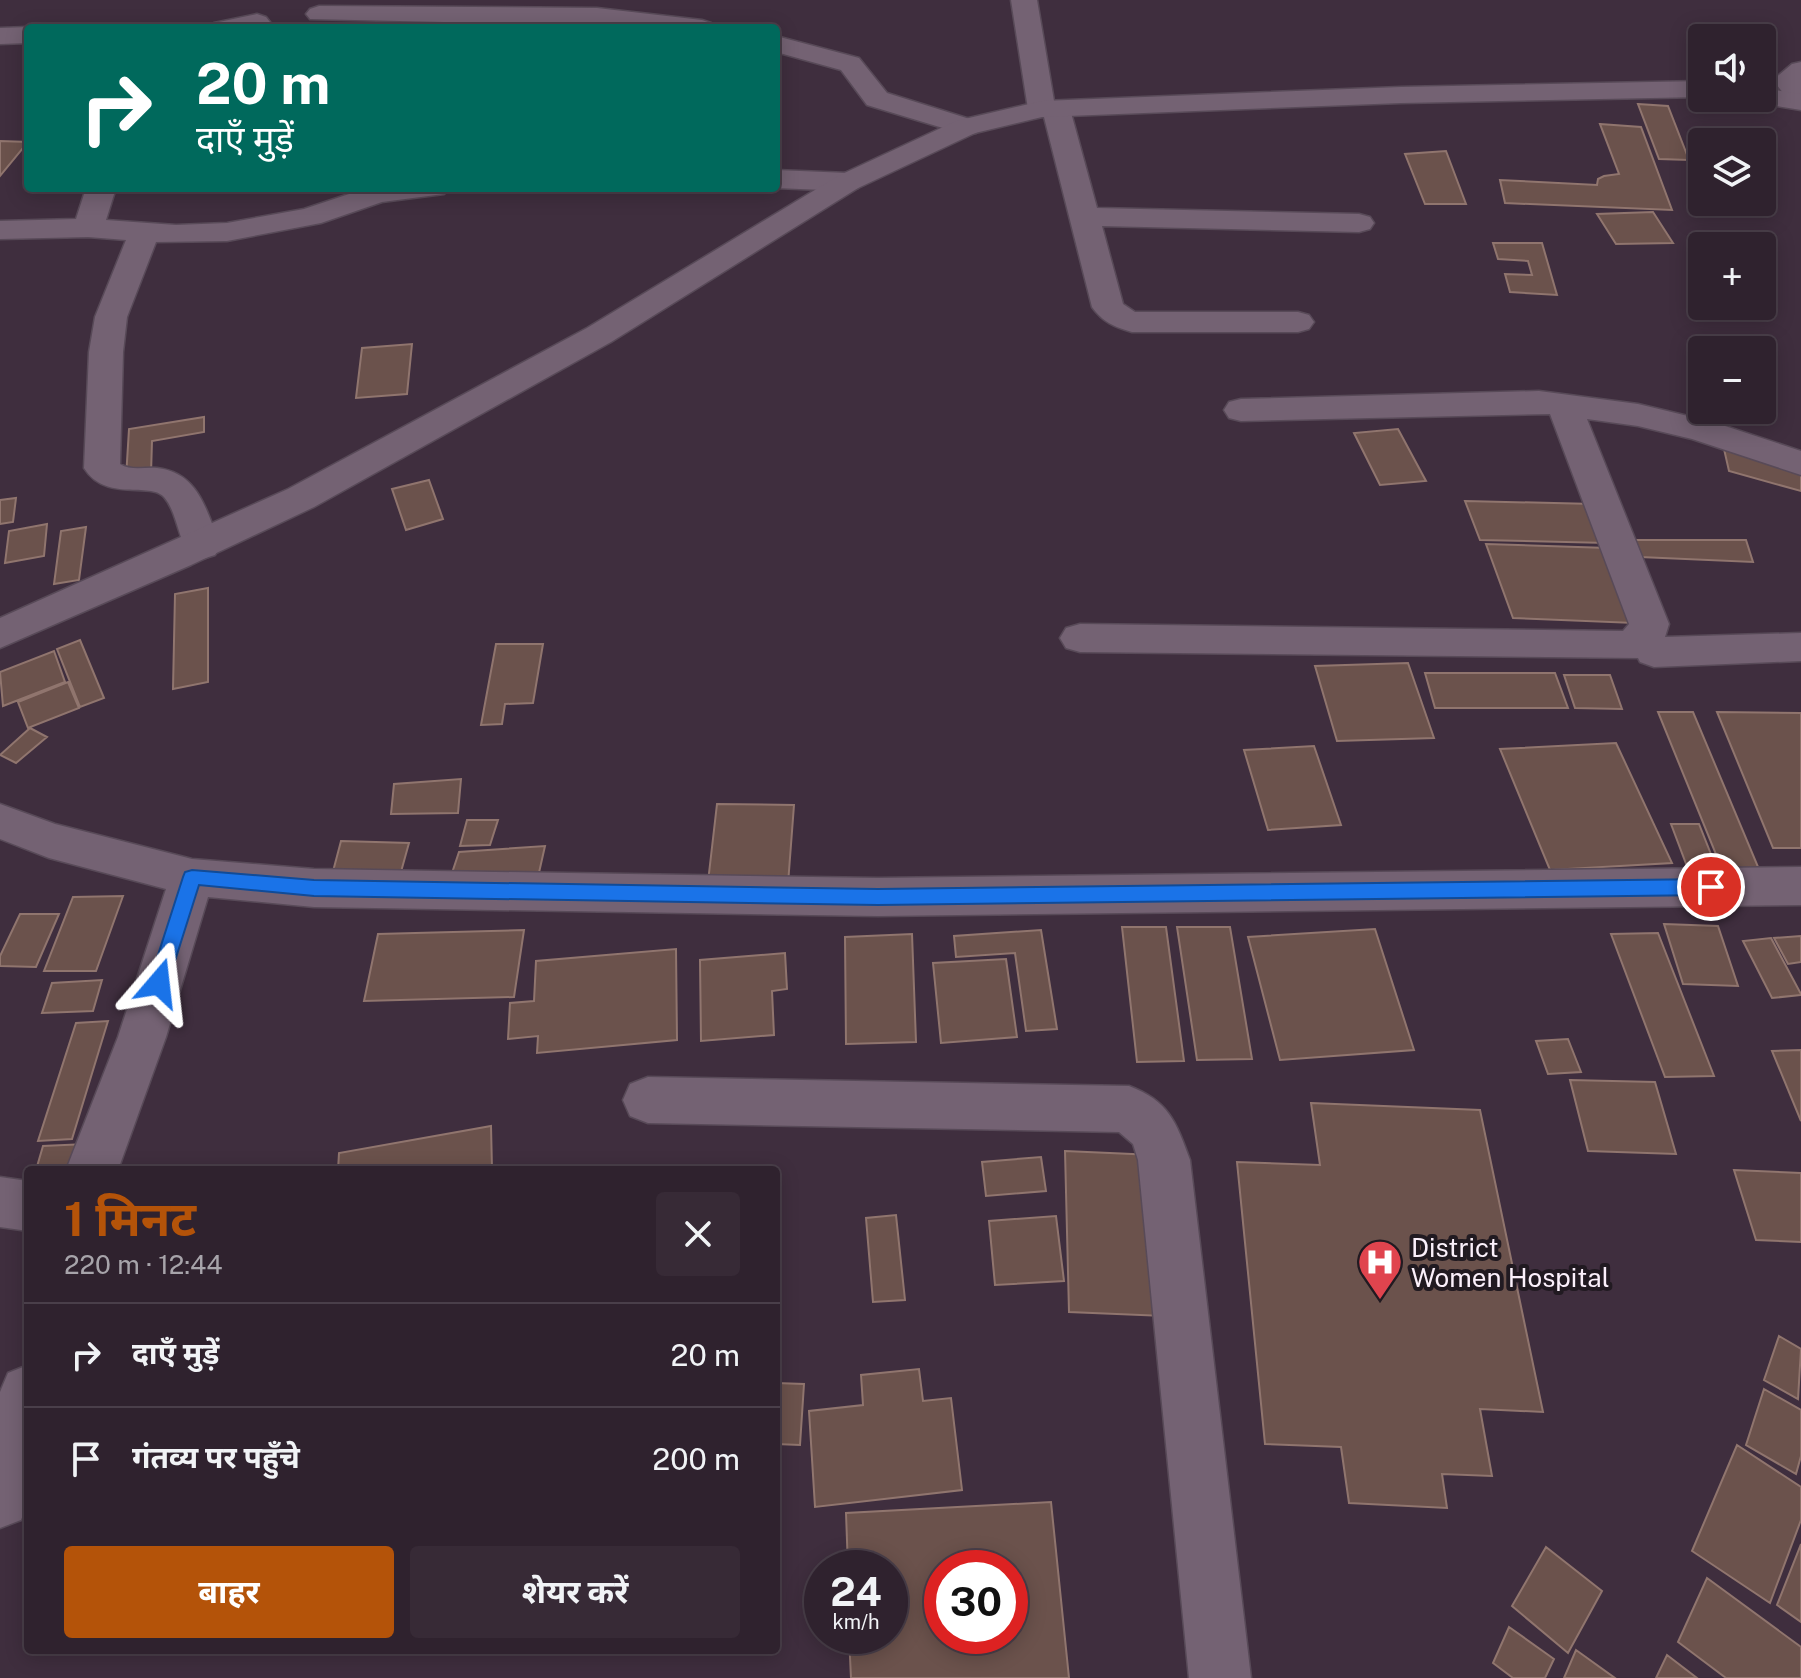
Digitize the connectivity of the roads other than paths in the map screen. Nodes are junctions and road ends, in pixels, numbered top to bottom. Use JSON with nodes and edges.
{"nodes":[{"id":1,"x":1024,"y":0,"type":"edge"},
{"id":2,"x":319,"y":14,"type":"dead end"},
{"id":3,"x":257,"y":22,"type":"dead end"},
{"id":4,"x":246,"y":24,"type":"edge"},
{"id":5,"x":684,"y":24,"type":"edge"},
{"id":6,"x":24,"y":35,"type":"edge"},
{"id":7,"x":0,"y":36,"type":"edge"},
{"id":8,"x":780,"y":45,"type":"edge"},
{"id":9,"x":1801,"y":70,"type":"edge"},
{"id":10,"x":1688,"y":89,"type":"edge"},
{"id":11,"x":1776,"y":97,"type":"edge"},
{"id":12,"x":1801,"y":100,"type":"edge"},
{"id":13,"x":1049,"y":109,"type":"junction"},
{"id":14,"x":966,"y":127,"type":"junction"},
{"id":15,"x":780,"y":179,"type":"edge"},
{"id":16,"x":848,"y":182,"type":"junction"},
{"id":17,"x":100,"y":192,"type":"edge"},
{"id":18,"x":397,"y":192,"type":"edge"},
{"id":19,"x":1085,"y":217,"type":"junction"},
{"id":20,"x":1359,"y":223,"type":"dead end"},
{"id":21,"x":88,"y":228,"type":"junction"},
{"id":22,"x":0,"y":230,"type":"edge"},
{"id":23,"x":144,"y":232,"type":"junction"},
{"id":24,"x":1298,"y":322,"type":"dead end"},
{"id":25,"x":1564,"y":405,"type":"junction"},
{"id":26,"x":1241,"y":410,"type":"dead end"},
{"id":27,"x":1801,"y":463,"type":"edge"},
{"id":28,"x":202,"y":546,"type":"junction"},
{"id":29,"x":0,"y":634,"type":"edge"},
{"id":30,"x":1080,"y":638,"type":"dead end"},
{"id":31,"x":1801,"y":647,"type":"edge"},
{"id":32,"x":1654,"y":652,"type":"dead end"},
{"id":33,"x":0,"y":821,"type":"edge"},
{"id":34,"x":192,"y":877,"type":"junction"},
{"id":35,"x":1801,"y":886,"type":"edge"},
{"id":36,"x":648,"y":1100,"type":"dead end"},
{"id":37,"x":94,"y":1166,"type":"edge"},
{"id":38,"x":0,"y":1202,"type":"edge"},
{"id":39,"x":24,"y":1205,"type":"edge"},
{"id":40,"x":24,"y":1408,"type":"edge"},
{"id":41,"x":0,"y":1499,"type":"edge"},
{"id":42,"x":1220,"y":1678,"type":"edge"}],
"edges":[{"from":1,"to":13,"type":"street"},
{"from":2,"to":5,"type":"street"},
{"from":3,"to":4,"type":"street"},
{"from":6,"to":7,"type":"street"},
{"from":8,"to":14,"type":"street"},
{"from":9,"to":12,"type":"street"},
{"from":10,"to":13,"type":"street"},
{"from":11,"to":12,"type":"street"},
{"from":13,"to":14,"type":"street"},
{"from":13,"to":19,"type":"street"},
{"from":14,"to":16,"type":"street"},
{"from":15,"to":16,"type":"street"},
{"from":16,"to":28,"type":"street"},
{"from":17,"to":21,"type":"street"},
{"from":18,"to":23,"type":"street"},
{"from":19,"to":20,"type":"street"},
{"from":19,"to":24,"type":"street"},
{"from":21,"to":22,"type":"street"},
{"from":21,"to":23,"type":"street"},
{"from":23,"to":28,"type":"street"},
{"from":25,"to":26,"type":"street"},
{"from":25,"to":27,"type":"street"},
{"from":25,"to":30,"type":"street"},
{"from":28,"to":29,"type":"street"},
{"from":31,"to":32,"type":"street"},
{"from":33,"to":34,"type":"street"},
{"from":34,"to":35,"type":"street"},
{"from":34,"to":37,"type":"street"},
{"from":36,"to":42,"type":"street"},
{"from":38,"to":39,"type":"street"},
{"from":40,"to":41,"type":"street"}]}
